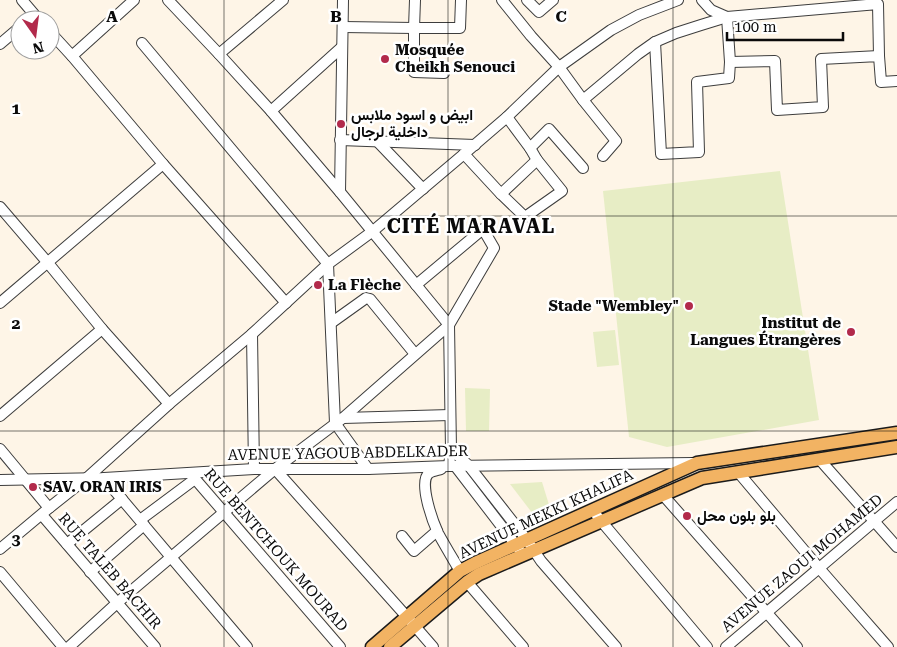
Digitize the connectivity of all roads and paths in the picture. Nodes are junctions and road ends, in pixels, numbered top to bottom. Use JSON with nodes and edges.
{"nodes":[{"id":1,"x":134,"y":0,"type":"edge"},
{"id":2,"x":282,"y":0,"type":"edge"},
{"id":3,"x":343,"y":0,"type":"edge"},
{"id":4,"x":416,"y":0,"type":"edge"},
{"id":5,"x":461,"y":0,"type":"edge"},
{"id":6,"x":502,"y":0,"type":"edge"},
{"id":7,"x":527,"y":0,"type":"edge"},
{"id":8,"x":553,"y":0,"type":"edge"},
{"id":9,"x":678,"y":0,"type":"edge"},
{"id":10,"x":702,"y":0,"type":"edge"},
{"id":11,"x":172,"y":1,"type":"edge"},
{"id":12,"x":846,"y":4,"type":"edge"},
{"id":13,"x":727,"y":17,"type":"junction"},
{"id":14,"x":343,"y":27,"type":"junction"},
{"id":15,"x":414,"y":28,"type":"junction"},
{"id":16,"x":10,"y":36,"type":"edge"},
{"id":17,"x":655,"y":42,"type":"junction"},
{"id":18,"x":60,"y":43,"type":"edge"},
{"id":19,"x":142,"y":43,"type":"dead end"},
{"id":20,"x":0,"y":44,"type":"edge"},
{"id":21,"x":342,"y":47,"type":"junction"},
{"id":22,"x":220,"y":54,"type":"junction"},
{"id":23,"x":72,"y":56,"type":"junction"},
{"id":24,"x":880,"y":56,"type":"junction"},
{"id":25,"x":730,"y":62,"type":"junction"},
{"id":26,"x":559,"y":67,"type":"junction"},
{"id":27,"x":444,"y":73,"type":"dead end"},
{"id":28,"x":897,"y":81,"type":"edge"},
{"id":29,"x":583,"y":100,"type":"junction"},
{"id":30,"x":271,"y":111,"type":"junction"},
{"id":31,"x":506,"y":117,"type":"junction"},
{"id":32,"x":340,"y":140,"type":"junction"},
{"id":33,"x":378,"y":142,"type":"junction"},
{"id":34,"x":475,"y":145,"type":"junction"},
{"id":35,"x":530,"y":148,"type":"junction"},
{"id":36,"x":464,"y":154,"type":"junction"},
{"id":37,"x":604,"y":156,"type":"dead end"},
{"id":38,"x":537,"y":160,"type":"junction"},
{"id":39,"x":163,"y":164,"type":"junction"},
{"id":40,"x":583,"y":168,"type":"dead end"},
{"id":41,"x":423,"y":189,"type":"junction"},
{"id":42,"x":340,"y":192,"type":"junction"},
{"id":43,"x":501,"y":194,"type":"junction"},
{"id":44,"x":0,"y":207,"type":"edge"},
{"id":45,"x":373,"y":232,"type":"junction"},
{"id":46,"x":48,"y":263,"type":"junction"},
{"id":47,"x":328,"y":264,"type":"junction"},
{"id":48,"x":416,"y":285,"type":"junction"},
{"id":49,"x":0,"y":302,"type":"edge"},
{"id":50,"x":286,"y":303,"type":"junction"},
{"id":51,"x":331,"y":323,"type":"junction"},
{"id":52,"x":449,"y":325,"type":"junction"},
{"id":53,"x":102,"y":330,"type":"junction"},
{"id":54,"x":252,"y":334,"type":"junction"},
{"id":55,"x":415,"y":354,"type":"junction"},
{"id":56,"x":169,"y":404,"type":"junction"},
{"id":57,"x":0,"y":416,"type":"edge"},
{"id":58,"x":450,"y":416,"type":"junction"},
{"id":59,"x":339,"y":421,"type":"junction"},
{"id":60,"x":897,"y":433,"type":"edge"},
{"id":61,"x":897,"y":447,"type":"edge"},
{"id":62,"x":0,"y":449,"type":"edge"},
{"id":63,"x":451,"y":449,"type":"junction"},
{"id":64,"x":820,"y":460,"type":"junction"},
{"id":65,"x":697,"y":463,"type":"junction"},
{"id":66,"x":452,"y":466,"type":"junction"},
{"id":67,"x":469,"y":466,"type":"junction"},
{"id":68,"x":254,"y":469,"type":"junction"},
{"id":69,"x":275,"y":469,"type":"junction"},
{"id":70,"x":368,"y":469,"type":"junction"},
{"id":71,"x":738,"y":472,"type":"junction"},
{"id":72,"x":192,"y":476,"type":"junction"},
{"id":73,"x":88,"y":477,"type":"junction"},
{"id":74,"x":104,"y":478,"type":"junction"},
{"id":75,"x":0,"y":480,"type":"edge"},
{"id":76,"x":25,"y":480,"type":"junction"},
{"id":77,"x":663,"y":495,"type":"junction"},
{"id":78,"x":122,"y":499,"type":"junction"},
{"id":79,"x":897,"y":502,"type":"edge"},
{"id":80,"x":593,"y":510,"type":"junction"},
{"id":81,"x":45,"y":511,"type":"junction"},
{"id":82,"x":224,"y":513,"type":"junction"},
{"id":83,"x":600,"y":521,"type":"junction"},
{"id":84,"x":874,"y":521,"type":"junction"},
{"id":85,"x":142,"y":523,"type":"junction"},
{"id":86,"x":437,"y":531,"type":"junction"},
{"id":87,"x":402,"y":536,"type":"dead end"},
{"id":88,"x":67,"y":544,"type":"junction"},
{"id":89,"x":897,"y":547,"type":"edge"},
{"id":90,"x":0,"y":549,"type":"edge"},
{"id":91,"x":528,"y":550,"type":"junction"},
{"id":92,"x":171,"y":558,"type":"junction"},
{"id":93,"x":819,"y":568,"type":"junction"},
{"id":94,"x":0,"y":572,"type":"edge"},
{"id":95,"x":90,"y":572,"type":"junction"},
{"id":96,"x":463,"y":576,"type":"junction"},
{"id":97,"x":117,"y":603,"type":"junction"},
{"id":98,"x":767,"y":612,"type":"junction"},
{"id":99,"x":411,"y":621,"type":"junction"},
{"id":100,"x":63,"y":647,"type":"edge"},
{"id":101,"x":69,"y":647,"type":"edge"},
{"id":102,"x":155,"y":647,"type":"edge"},
{"id":103,"x":248,"y":647,"type":"edge"},
{"id":104,"x":340,"y":647,"type":"edge"},
{"id":105,"x":372,"y":647,"type":"edge"},
{"id":106,"x":390,"y":647,"type":"edge"},
{"id":107,"x":433,"y":647,"type":"edge"},
{"id":108,"x":523,"y":647,"type":"edge"},
{"id":109,"x":616,"y":647,"type":"edge"},
{"id":110,"x":707,"y":647,"type":"edge"},
{"id":111,"x":726,"y":647,"type":"edge"},
{"id":112,"x":797,"y":647,"type":"edge"},
{"id":113,"x":888,"y":647,"type":"edge"}],
"edges":[{"from":1,"to":23,"type":"street"},
{"from":2,"to":22,"type":"street"},
{"from":3,"to":14,"type":"street"},
{"from":4,"to":15,"type":"street"},
{"from":5,"to":15,"type":"street"},
{"from":6,"to":26,"type":"street"},
{"from":7,"to":8,"type":"street"},
{"from":9,"to":26,"type":"street"},
{"from":10,"to":13,"type":"street"},
{"from":11,"to":22,"type":"street"},
{"from":12,"to":13,"type":"street"},
{"from":12,"to":24,"type":"street"},
{"from":13,"to":17,"type":"street"},
{"from":13,"to":25,"type":"street"},
{"from":14,"to":15,"type":"street"},
{"from":14,"to":21,"type":"street"},
{"from":15,"to":27,"type":"street"},
{"from":16,"to":20,"type":"street"},
{"from":17,"to":25,"type":"street"},
{"from":17,"to":29,"type":"street"},
{"from":18,"to":23,"type":"street"},
{"from":19,"to":47,"type":"street"},
{"from":21,"to":30,"type":"street"},
{"from":21,"to":32,"type":"street"},
{"from":22,"to":30,"type":"street"},
{"from":23,"to":39,"type":"street"},
{"from":24,"to":25,"type":"street"},
{"from":24,"to":28,"type":"street"},
{"from":26,"to":29,"type":"street"},
{"from":26,"to":31,"type":"street"},
{"from":29,"to":37,"type":"street"},
{"from":30,"to":42,"type":"street"},
{"from":31,"to":34,"type":"street"},
{"from":31,"to":35,"type":"street"},
{"from":32,"to":33,"type":"street"},
{"from":32,"to":42,"type":"street"},
{"from":33,"to":34,"type":"street"},
{"from":33,"to":41,"type":"street"},
{"from":34,"to":36,"type":"street"},
{"from":35,"to":38,"type":"street"},
{"from":35,"to":40,"type":"street"},
{"from":36,"to":41,"type":"street"},
{"from":36,"to":43,"type":"street"},
{"from":38,"to":43,"type":"street"},
{"from":38,"to":43,"type":"street"},
{"from":39,"to":46,"type":"street"},
{"from":39,"to":50,"type":"street"},
{"from":41,"to":45,"type":"street"},
{"from":42,"to":45,"type":"street"},
{"from":44,"to":46,"type":"street"},
{"from":45,"to":47,"type":"street"},
{"from":45,"to":48,"type":"street"},
{"from":46,"to":49,"type":"street"},
{"from":46,"to":53,"type":"street"},
{"from":47,"to":50,"type":"street"},
{"from":47,"to":51,"type":"street"},
{"from":48,"to":52,"type":"street"},
{"from":48,"to":52,"type":"street"},
{"from":50,"to":54,"type":"street"},
{"from":51,"to":55,"type":"street"},
{"from":51,"to":59,"type":"street"},
{"from":52,"to":55,"type":"street"},
{"from":52,"to":58,"type":"street"},
{"from":53,"to":56,"type":"street"},
{"from":53,"to":57,"type":"street"},
{"from":54,"to":56,"type":"street"},
{"from":54,"to":68,"type":"street"},
{"from":55,"to":59,"type":"street"},
{"from":56,"to":73,"type":"street"},
{"from":58,"to":59,"type":"street"},
{"from":58,"to":63,"type":"street"},
{"from":59,"to":69,"type":"street"},
{"from":59,"to":70,"type":"street"},
{"from":60,"to":65,"type":"main road","name":"AVENUE MEKKI KHALIFA"},
{"from":61,"to":64,"type":"main road","name":"AVENUE MEKKI KHALIFA"},
{"from":62,"to":76,"type":"street","name":"RUE TALEB BACHIR"},
{"from":63,"to":66,"type":"street"},
{"from":63,"to":67,"type":"street"},
{"from":64,"to":71,"type":"main road","name":"AVENUE MEKKI KHALIFA"},
{"from":64,"to":84,"type":"street"},
{"from":65,"to":67,"type":"street","name":"AVENUE YAGOUB ABDELKADER"},
{"from":65,"to":80,"type":"main road","name":"AVENUE MEKKI KHALIFA"},
{"from":66,"to":67,"type":"street","name":"AVENUE YAGOUB ABDELKADER"},
{"from":66,"to":70,"type":"street","name":"AVENUE YAGOUB ABDELKADER"},
{"from":66,"to":86,"type":"street"},
{"from":66,"to":91,"type":"street"},
{"from":67,"to":91,"type":"street"},
{"from":68,"to":69,"type":"street","name":"AVENUE YAGOUB ABDELKADER"},
{"from":68,"to":72,"type":"street","name":"AVENUE YAGOUB ABDELKADER"},
{"from":69,"to":70,"type":"street","name":"AVENUE YAGOUB ABDELKADER"},
{"from":69,"to":82,"type":"street"},
{"from":69,"to":99,"type":"street"},
{"from":71,"to":77,"type":"main road","name":"AVENUE MEKKI KHALIFA"},
{"from":71,"to":93,"type":"street"},
{"from":72,"to":74,"type":"street","name":"AVENUE YAGOUB ABDELKADER"},
{"from":72,"to":82,"type":"street","name":"RUE BENTCHOUK MOURAD"},
{"from":72,"to":85,"type":"street"},
{"from":73,"to":74,"type":"street","name":"AVENUE YAGOUB ABDELKADER"},
{"from":73,"to":76,"type":"street","name":"AVENUE YAGOUB ABDELKADER"},
{"from":73,"to":81,"type":"street"},
{"from":74,"to":78,"type":"street"},
{"from":75,"to":76,"type":"street","name":"AVENUE YAGOUB ABDELKADER"},
{"from":76,"to":81,"type":"street","name":"RUE TALEB BACHIR"},
{"from":77,"to":83,"type":"main road","name":"AVENUE MEKKI KHALIFA"},
{"from":77,"to":98,"type":"street"},
{"from":78,"to":85,"type":"street"},
{"from":78,"to":88,"type":"street"},
{"from":79,"to":84,"type":"street","name":"AVENUE ZAOUI MOHAMED"},
{"from":80,"to":83,"type":"street"},
{"from":80,"to":91,"type":"main road","name":"AVENUE MEKKI KHALIFA"},
{"from":81,"to":88,"type":"street","name":"RUE TALEB BACHIR"},
{"from":81,"to":90,"type":"street"},
{"from":82,"to":92,"type":"street"},
{"from":82,"to":104,"type":"street","name":"RUE BENTCHOUK MOURAD"},
{"from":83,"to":91,"type":"main road","name":"AVENUE MEKKI KHALIFA"},
{"from":83,"to":110,"type":"street"},
{"from":84,"to":89,"type":"street"},
{"from":84,"to":93,"type":"street","name":"AVENUE ZAOUI MOHAMED"},
{"from":85,"to":92,"type":"street"},
{"from":85,"to":95,"type":"street"},
{"from":86,"to":87,"type":"street"},
{"from":86,"to":96,"type":"street"},
{"from":88,"to":95,"type":"street","name":"RUE TALEB BACHIR"},
{"from":91,"to":96,"type":"main road","name":"AVENUE MEKKI KHALIFA"},
{"from":91,"to":109,"type":"street"},
{"from":92,"to":97,"type":"street"},
{"from":92,"to":103,"type":"street"},
{"from":93,"to":98,"type":"street","name":"AVENUE ZAOUI MOHAMED"},
{"from":93,"to":113,"type":"street"},
{"from":94,"to":100,"type":"street"},
{"from":95,"to":97,"type":"street","name":"RUE TALEB BACHIR"},
{"from":96,"to":99,"type":"main road","name":"AVENUE MEKKI KHALIFA"},
{"from":96,"to":108,"type":"street"},
{"from":97,"to":101,"type":"street"},
{"from":97,"to":102,"type":"street","name":"RUE TALEB BACHIR"},
{"from":98,"to":111,"type":"street","name":"AVENUE ZAOUI MOHAMED"},
{"from":98,"to":112,"type":"street"},
{"from":99,"to":105,"type":"main road","name":"AVENUE MEKKI KHALIFA"},
{"from":99,"to":106,"type":"main road","name":"AVENUE MEKKI KHALIFA"},
{"from":99,"to":107,"type":"street"}]}
